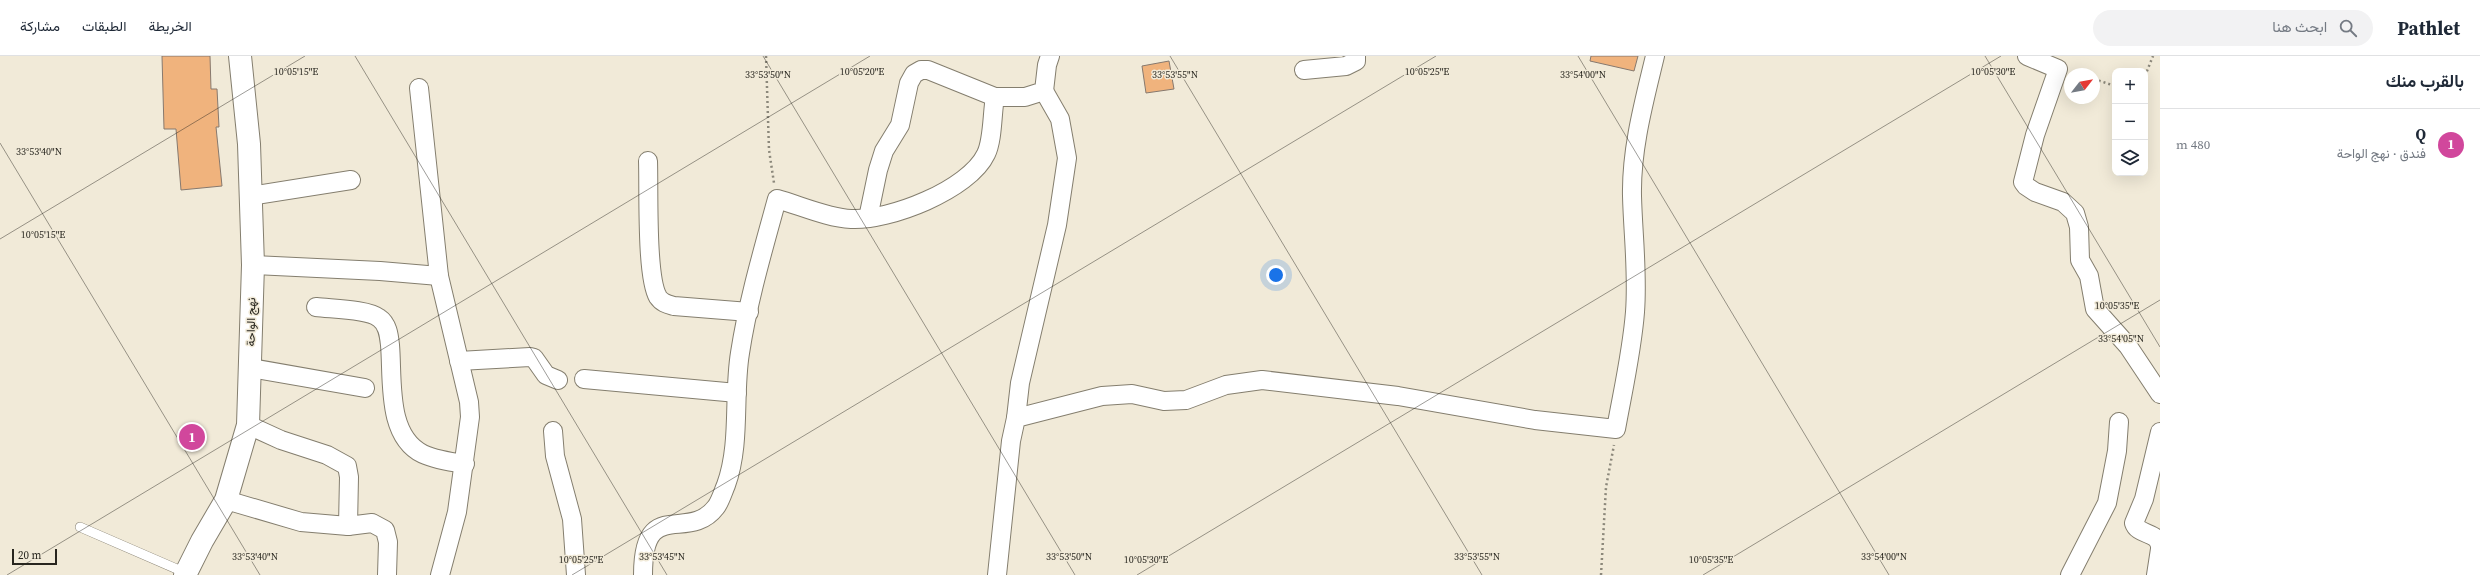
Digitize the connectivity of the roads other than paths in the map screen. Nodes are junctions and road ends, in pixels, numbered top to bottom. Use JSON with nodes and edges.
{"nodes":[{"id":1,"x":240,"y":56,"type":"edge"},
{"id":2,"x":1050,"y":56,"type":"edge"},
{"id":3,"x":1356,"y":56,"type":"edge"},
{"id":4,"x":1656,"y":56,"type":"edge"},
{"id":5,"x":2027,"y":56,"type":"edge"},
{"id":6,"x":1304,"y":70,"type":"dead end"},
{"id":7,"x":419,"y":88,"type":"dead end"},
{"id":8,"x":1044,"y":92,"type":"junction"},
{"id":9,"x":995,"y":97,"type":"junction"},
{"id":10,"x":648,"y":161,"type":"dead end"},
{"id":11,"x":351,"y":180,"type":"dead end"},
{"id":12,"x":250,"y":196,"type":"junction"},
{"id":13,"x":868,"y":218,"type":"junction"},
{"id":14,"x":253,"y":265,"type":"junction"},
{"id":15,"x":440,"y":276,"type":"junction"},
{"id":16,"x":316,"y":307,"type":"dead end"},
{"id":17,"x":748,"y":312,"type":"junction"},
{"id":18,"x":459,"y":361,"type":"junction"},
{"id":19,"x":251,"y":368,"type":"junction"},
{"id":20,"x":584,"y":379,"type":"dead end"},
{"id":21,"x":558,"y":380,"type":"dead end"},
{"id":22,"x":365,"y":388,"type":"dead end"},
{"id":23,"x":736,"y":393,"type":"junction"},
{"id":24,"x":2160,"y":394,"type":"edge"},
{"id":25,"x":1016,"y":418,"type":"junction"},
{"id":26,"x":2119,"y":422,"type":"dead end"},
{"id":27,"x":248,"y":426,"type":"junction"},
{"id":28,"x":553,"y":431,"type":"dead end"},
{"id":29,"x":2160,"y":432,"type":"edge"},
{"id":30,"x":465,"y":464,"type":"junction"},
{"id":31,"x":226,"y":500,"type":"junction"},
{"id":32,"x":348,"y":526,"type":"junction"},
{"id":33,"x":80,"y":527,"type":"dead end"},
{"id":34,"x":2160,"y":548,"type":"edge"},
{"id":35,"x":186,"y":574,"type":"edge"},
{"id":36,"x":387,"y":575,"type":"edge"},
{"id":37,"x":440,"y":575,"type":"edge"},
{"id":38,"x":576,"y":575,"type":"edge"},
{"id":39,"x":643,"y":575,"type":"edge"},
{"id":40,"x":997,"y":575,"type":"edge"},
{"id":41,"x":2070,"y":575,"type":"edge"},
{"id":42,"x":2156,"y":575,"type":"edge"}],
"edges":[{"from":1,"to":12,"type":"street","name":"نهج الواحة"},
{"from":2,"to":8,"type":"street"},
{"from":3,"to":6,"type":"street"},
{"from":4,"to":25,"type":"street"},
{"from":5,"to":24,"type":"street"},
{"from":7,"to":15,"type":"street"},
{"from":8,"to":9,"type":"street"},
{"from":8,"to":25,"type":"street"},
{"from":9,"to":13,"type":"street"},
{"from":9,"to":13,"type":"street"},
{"from":10,"to":17,"type":"street"},
{"from":11,"to":12,"type":"street"},
{"from":12,"to":14,"type":"street","name":"نهج الواحة"},
{"from":13,"to":17,"type":"street"},
{"from":14,"to":15,"type":"street"},
{"from":14,"to":19,"type":"street","name":"نهج الواحة"},
{"from":15,"to":18,"type":"street"},
{"from":16,"to":30,"type":"street"},
{"from":17,"to":23,"type":"street"},
{"from":18,"to":21,"type":"street"},
{"from":18,"to":30,"type":"street"},
{"from":19,"to":22,"type":"street"},
{"from":19,"to":27,"type":"street","name":"نهج الواحة"},
{"from":20,"to":23,"type":"street"},
{"from":23,"to":39,"type":"street"},
{"from":25,"to":40,"type":"street"},
{"from":26,"to":41,"type":"street"},
{"from":27,"to":31,"type":"street","name":"نهج الواحة"},
{"from":27,"to":32,"type":"street"},
{"from":28,"to":38,"type":"street"},
{"from":29,"to":34,"type":"street"},
{"from":30,"to":37,"type":"street"},
{"from":31,"to":32,"type":"street"},
{"from":31,"to":35,"type":"street","name":"نهج الواحة"},
{"from":32,"to":36,"type":"street"},
{"from":33,"to":35,"type":"lane"},
{"from":34,"to":42,"type":"street"}]}
